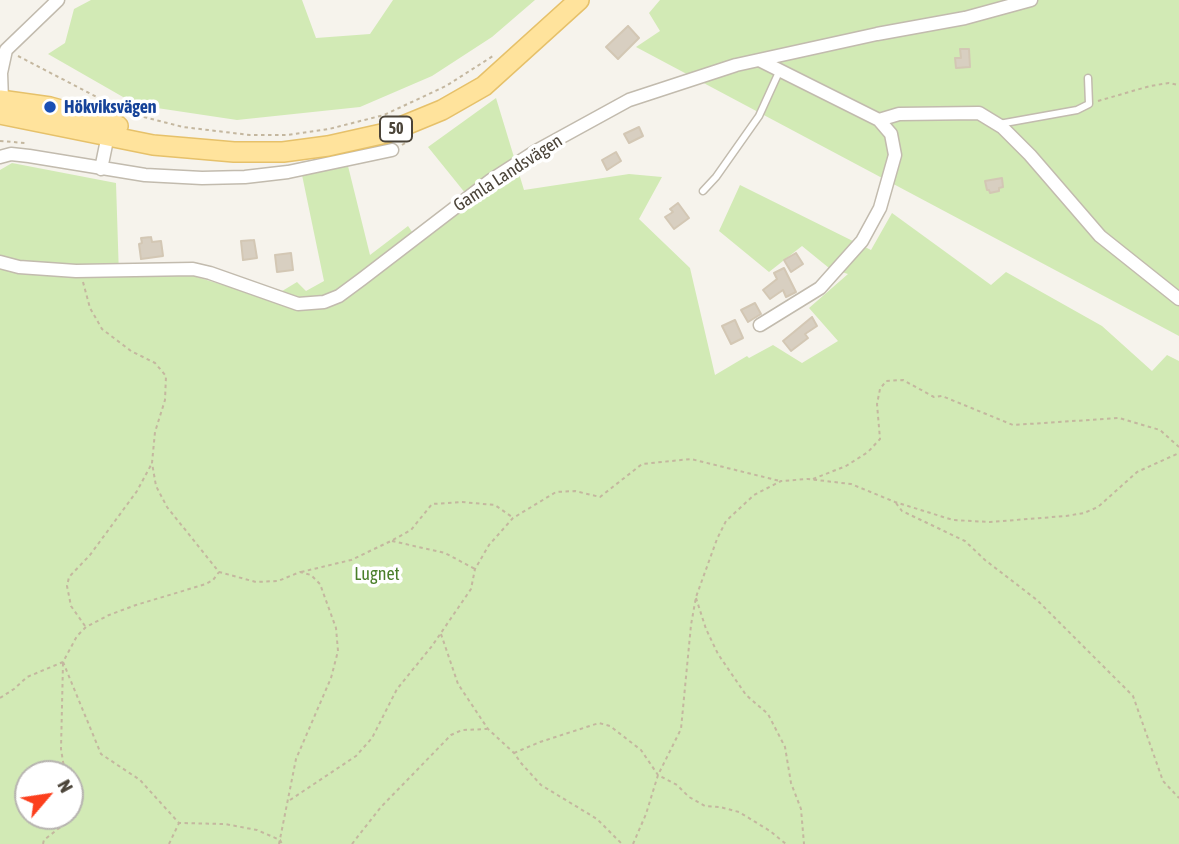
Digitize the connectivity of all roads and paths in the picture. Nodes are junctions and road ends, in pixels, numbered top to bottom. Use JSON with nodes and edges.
{"nodes":[{"id":1,"x":58,"y":0,"type":"edge"},
{"id":2,"x":579,"y":0,"type":"edge"},
{"id":3,"x":1031,"y":0,"type":"edge"},
{"id":4,"x":6,"y":50,"type":"junction"},
{"id":5,"x":496,"y":54,"type":"dead end"},
{"id":6,"x":761,"y":61,"type":"junction"},
{"id":7,"x":779,"y":72,"type":"junction"},
{"id":8,"x":1088,"y":78,"type":"dead end"},
{"id":9,"x":1179,"y":85,"type":"edge"},
{"id":10,"x":1089,"y":104,"type":"junction"},
{"id":11,"x":1,"y":107,"type":"edge"},
{"id":12,"x":879,"y":120,"type":"junction"},
{"id":13,"x":997,"y":124,"type":"junction"},
{"id":14,"x":110,"y":130,"type":"junction"},
{"id":15,"x":392,"y":150,"type":"dead end"},
{"id":16,"x":0,"y":157,"type":"edge"},
{"id":17,"x":101,"y":169,"type":"junction"},
{"id":18,"x":703,"y":191,"type":"dead end"},
{"id":19,"x":0,"y":262,"type":"edge"},
{"id":20,"x":82,"y":271,"type":"junction"},
{"id":21,"x":1179,"y":299,"type":"edge"},
{"id":22,"x":760,"y":325,"type":"dead end"},
{"id":23,"x":1179,"y":447,"type":"edge"},
{"id":24,"x":1179,"y":453,"type":"edge"},
{"id":25,"x":152,"y":463,"type":"junction"},
{"id":26,"x":812,"y":480,"type":"junction"},
{"id":27,"x":780,"y":481,"type":"junction"},
{"id":28,"x":895,"y":502,"type":"junction"},
{"id":29,"x":513,"y":518,"type":"junction"},
{"id":30,"x":391,"y":541,"type":"junction"},
{"id":31,"x":475,"y":569,"type":"junction"},
{"id":32,"x":219,"y":572,"type":"junction"},
{"id":33,"x":300,"y":572,"type":"junction"},
{"id":34,"x":696,"y":597,"type":"junction"},
{"id":35,"x":86,"y":627,"type":"junction"},
{"id":36,"x":441,"y":633,"type":"junction"},
{"id":37,"x":63,"y":662,"type":"junction"},
{"id":38,"x":0,"y":698,"type":"edge"},
{"id":39,"x":488,"y":729,"type":"junction"},
{"id":40,"x":514,"y":752,"type":"junction"},
{"id":41,"x":63,"y":760,"type":"edge"},
{"id":42,"x":657,"y":775,"type":"junction"},
{"id":43,"x":1179,"y":798,"type":"edge"},
{"id":44,"x":289,"y":801,"type":"junction"},
{"id":45,"x":179,"y":823,"type":"junction"},
{"id":46,"x":57,"y":830,"type":"edge"},
{"id":47,"x":280,"y":843,"type":"edge"},
{"id":48,"x":43,"y":844,"type":"edge"},
{"id":49,"x":169,"y":844,"type":"edge"},
{"id":50,"x":352,"y":844,"type":"edge"},
{"id":51,"x":622,"y":844,"type":"edge"},
{"id":52,"x":633,"y":844,"type":"edge"},
{"id":53,"x":786,"y":844,"type":"edge"},
{"id":54,"x":804,"y":844,"type":"edge"}],
"edges":[{"from":1,"to":4,"type":"street"},
{"from":2,"to":14,"type":"main road","number":"50"},
{"from":3,"to":6,"type":"street","name":"Gamla Landsvägen"},
{"from":4,"to":5,"type":"path"},
{"from":4,"to":11,"type":"street"},
{"from":6,"to":7,"type":"street"},
{"from":6,"to":20,"type":"street","name":"Gamla Landsvägen"},
{"from":7,"to":12,"type":"street"},
{"from":7,"to":18,"type":"lane"},
{"from":8,"to":10,"type":"lane"},
{"from":9,"to":10,"type":"path"},
{"from":10,"to":13,"type":"lane"},
{"from":11,"to":14,"type":"main road","number":"50"},
{"from":12,"to":13,"type":"street"},
{"from":12,"to":22,"type":"street"},
{"from":13,"to":21,"type":"street"},
{"from":14,"to":17,"type":"street"},
{"from":15,"to":17,"type":"street"},
{"from":16,"to":17,"type":"street"},
{"from":19,"to":20,"type":"street","name":"Gamla Landsvägen"},
{"from":20,"to":25,"type":"path"},
{"from":23,"to":26,"type":"path"},
{"from":24,"to":28,"type":"path"},
{"from":25,"to":32,"type":"path"},
{"from":25,"to":35,"type":"path"},
{"from":26,"to":27,"type":"path"},
{"from":26,"to":28,"type":"path"},
{"from":27,"to":29,"type":"path"},
{"from":27,"to":34,"type":"path"},
{"from":28,"to":43,"type":"path"},
{"from":29,"to":30,"type":"path"},
{"from":29,"to":31,"type":"path"},
{"from":30,"to":31,"type":"path"},
{"from":30,"to":33,"type":"path"},
{"from":31,"to":36,"type":"path"},
{"from":32,"to":33,"type":"path"},
{"from":32,"to":35,"type":"path"},
{"from":33,"to":44,"type":"path"},
{"from":34,"to":42,"type":"path"},
{"from":34,"to":54,"type":"path"},
{"from":35,"to":37,"type":"path"},
{"from":36,"to":39,"type":"path"},
{"from":36,"to":44,"type":"path"},
{"from":37,"to":38,"type":"path"},
{"from":37,"to":41,"type":"path"},
{"from":37,"to":45,"type":"path"},
{"from":39,"to":40,"type":"path"},
{"from":39,"to":50,"type":"path"},
{"from":40,"to":42,"type":"path"},
{"from":40,"to":51,"type":"path"},
{"from":42,"to":52,"type":"path"},
{"from":42,"to":53,"type":"path"},
{"from":44,"to":47,"type":"path"},
{"from":45,"to":47,"type":"path"},
{"from":45,"to":49,"type":"path"},
{"from":46,"to":48,"type":"path"}]}
